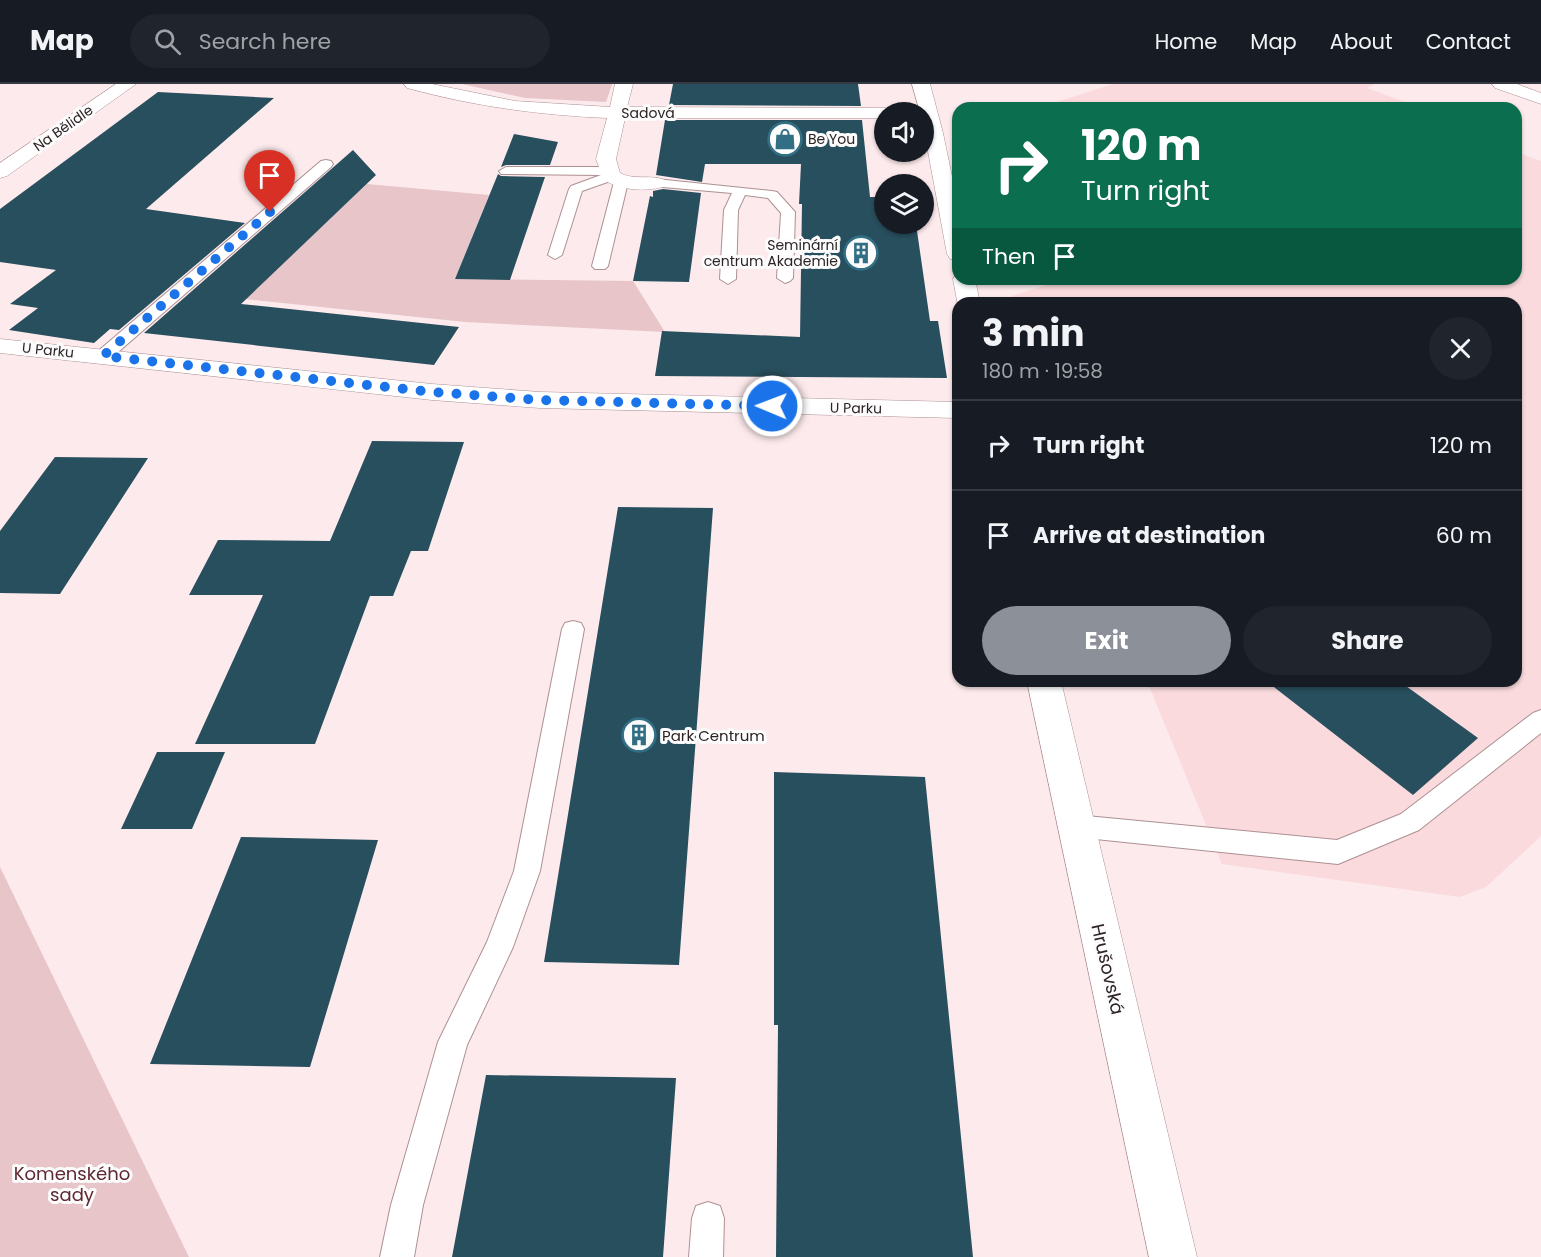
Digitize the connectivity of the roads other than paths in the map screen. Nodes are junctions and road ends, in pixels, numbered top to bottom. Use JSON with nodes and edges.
{"nodes":[{"id":1,"x":127,"y":84,"type":"edge"},
{"id":2,"x":413,"y":84,"type":"edge"},
{"id":3,"x":624,"y":84,"type":"edge"},
{"id":4,"x":921,"y":84,"type":"edge"},
{"id":5,"x":1501,"y":84,"type":"edge"},
{"id":6,"x":752,"y":94,"type":"dead end"},
{"id":7,"x":1541,"y":99,"type":"edge"},
{"id":8,"x":923,"y":102,"type":"edge"},
{"id":9,"x":616,"y":113,"type":"junction"},
{"id":10,"x":750,"y":113,"type":"junction"},
{"id":11,"x":874,"y":113,"type":"edge"},
{"id":12,"x":934,"y":133,"type":"edge"},
{"id":13,"x":326,"y":164,"type":"dead end"},
{"id":14,"x":506,"y":171,"type":"dead end"},
{"id":15,"x":0,"y":172,"type":"edge"},
{"id":16,"x":614,"y":176,"type":"junction"},
{"id":17,"x":656,"y":183,"type":"joint"},
{"id":18,"x":741,"y":190,"type":"junction"},
{"id":19,"x":952,"y":224,"type":"edge"},
{"id":20,"x":555,"y":255,"type":"dead end"},
{"id":21,"x":600,"y":266,"type":"dead end"},
{"id":22,"x":785,"y":278,"type":"dead end"},
{"id":23,"x":728,"y":279,"type":"dead end"},
{"id":24,"x":0,"y":346,"type":"edge"},
{"id":25,"x":103,"y":356,"type":"junction"},
{"id":26,"x":952,"y":410,"type":"edge"},
{"id":27,"x":573,"y":629,"type":"dead end"},
{"id":28,"x":1045,"y":687,"type":"edge"},
{"id":29,"x":1541,"y":720,"type":"edge"},
{"id":30,"x":1076,"y":826,"type":"junction"},
{"id":31,"x":708,"y":1218,"type":"dead end"},
{"id":32,"x":397,"y":1257,"type":"edge"},
{"id":33,"x":706,"y":1257,"type":"edge"},
{"id":34,"x":1173,"y":1257,"type":"edge"}],
"edges":[{"from":1,"to":15,"type":"street","name":"Na Bělidle"},
{"from":2,"to":9,"type":"street","name":"Sadová"},
{"from":3,"to":9,"type":"street"},
{"from":4,"to":8,"type":"street"},
{"from":5,"to":7,"type":"street"},
{"from":6,"to":10,"type":"street"},
{"from":9,"to":10,"type":"street","name":"Sadová"},
{"from":9,"to":16,"type":"street"},
{"from":10,"to":11,"type":"street","name":"Sadová"},
{"from":12,"to":19,"type":"street"},
{"from":13,"to":25,"type":"lane"},
{"from":14,"to":16,"type":"lane"},
{"from":16,"to":17,"type":"street"},
{"from":16,"to":20,"type":"lane"},
{"from":16,"to":21,"type":"lane"},
{"from":17,"to":18,"type":"lane"},
{"from":18,"to":22,"type":"lane"},
{"from":18,"to":23,"type":"lane"},
{"from":24,"to":25,"type":"street","name":"U Parku"},
{"from":25,"to":26,"type":"street","name":"U Parku"},
{"from":27,"to":32,"type":"lane"},
{"from":28,"to":30,"type":"street","name":"Hrušovská"},
{"from":29,"to":30,"type":"lane"},
{"from":30,"to":34,"type":"street","name":"Hrušovská"},
{"from":31,"to":33,"type":"lane"}]}
